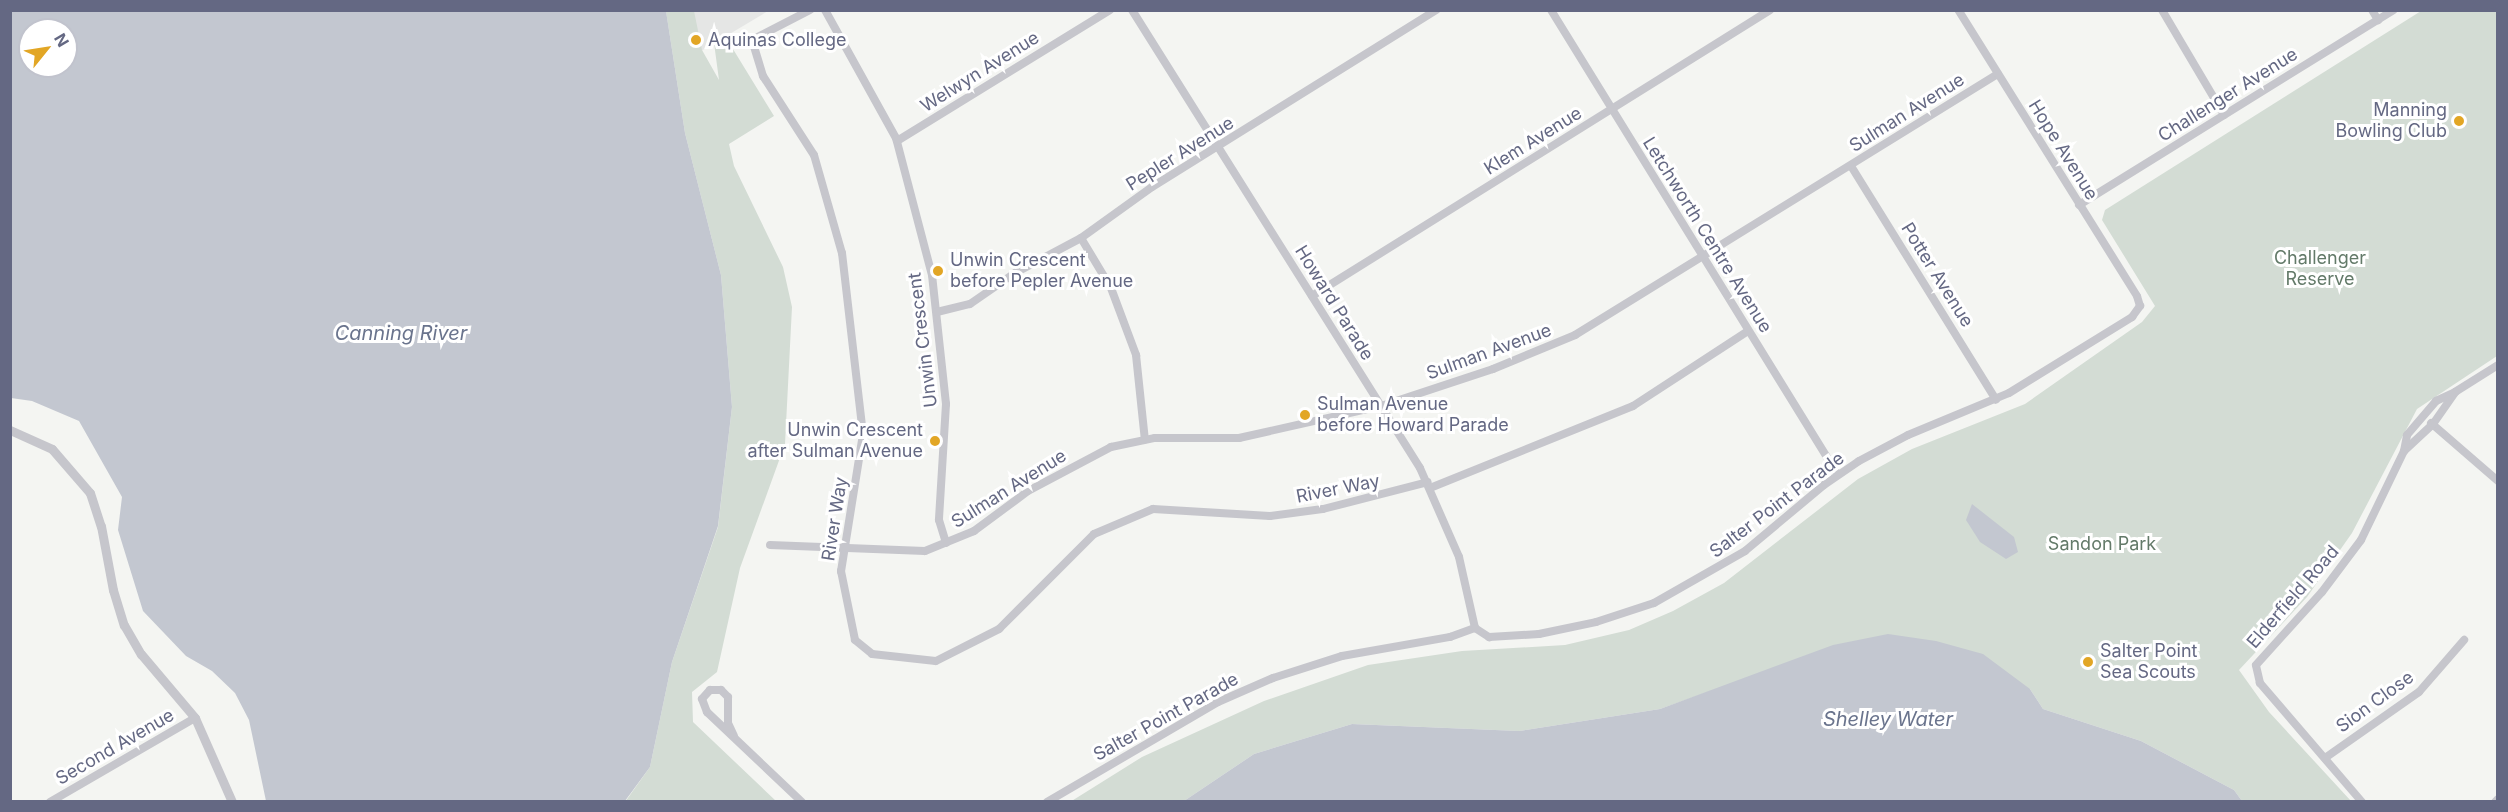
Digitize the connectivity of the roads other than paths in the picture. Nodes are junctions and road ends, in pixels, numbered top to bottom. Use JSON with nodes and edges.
{"nodes":[{"id":1,"x":810,"y":10,"type":"edge"},
{"id":2,"x":825,"y":10,"type":"edge"},
{"id":3,"x":1110,"y":10,"type":"edge"},
{"id":4,"x":1132,"y":10,"type":"edge"},
{"id":5,"x":1436,"y":10,"type":"edge"},
{"id":6,"x":1551,"y":10,"type":"edge"},
{"id":7,"x":1770,"y":10,"type":"edge"},
{"id":8,"x":1958,"y":10,"type":"edge"},
{"id":9,"x":2162,"y":10,"type":"edge"},
{"id":10,"x":2372,"y":10,"type":"edge"},
{"id":11,"x":2394,"y":10,"type":"edge"},
{"id":12,"x":2378,"y":20,"type":"junction"},
{"id":13,"x":1998,"y":74,"type":"junction"},
{"id":14,"x":1612,"y":110,"type":"junction"},
{"id":15,"x":2224,"y":115,"type":"junction"},
{"id":16,"x":897,"y":141,"type":"junction"},
{"id":17,"x":1219,"y":147,"type":"junction"},
{"id":18,"x":1851,"y":166,"type":"junction"},
{"id":19,"x":2079,"y":205,"type":"junction"},
{"id":20,"x":1081,"y":238,"type":"junction"},
{"id":21,"x":1703,"y":258,"type":"junction"},
{"id":22,"x":1312,"y":296,"type":"junction"},
{"id":23,"x":2140,"y":306,"type":"joint"},
{"id":24,"x":937,"y":312,"type":"junction"},
{"id":25,"x":1748,"y":332,"type":"junction"},
{"id":26,"x":2498,"y":365,"type":"edge"},
{"id":27,"x":2455,"y":392,"type":"junction"},
{"id":28,"x":1996,"y":400,"type":"junction"},
{"id":29,"x":1381,"y":406,"type":"junction"},
{"id":30,"x":2424,"y":419,"type":"junction"},
{"id":31,"x":2433,"y":424,"type":"junction"},
{"id":32,"x":10,"y":430,"type":"edge"},
{"id":33,"x":1144,"y":440,"type":"junction"},
{"id":34,"x":2404,"y":451,"type":"junction"},
{"id":35,"x":1838,"y":476,"type":"junction"},
{"id":36,"x":2498,"y":481,"type":"edge"},
{"id":37,"x":1429,"y":485,"type":"junction"},
{"id":38,"x":946,"y":543,"type":"junction"},
{"id":39,"x":770,"y":545,"type":"dead end"},
{"id":40,"x":844,"y":550,"type":"junction"},
{"id":41,"x":1475,"y":628,"type":"junction"},
{"id":42,"x":2464,"y":640,"type":"dead end"},
{"id":43,"x":195,"y":718,"type":"junction"},
{"id":44,"x":734,"y":736,"type":"junction"},
{"id":45,"x":2325,"y":758,"type":"junction"},
{"id":46,"x":50,"y":801,"type":"edge"},
{"id":47,"x":232,"y":801,"type":"edge"},
{"id":48,"x":802,"y":801,"type":"edge"},
{"id":49,"x":1047,"y":801,"type":"edge"},
{"id":50,"x":2362,"y":801,"type":"edge"}],
"edges":[{"from":1,"to":40,"type":"street","name":"River Way"},
{"from":2,"to":16,"type":"street","name":"Unwin Crescent"},
{"from":3,"to":16,"type":"street","name":"Welwyn Avenue"},
{"from":4,"to":17,"type":"street","name":"Howard Parade"},
{"from":5,"to":17,"type":"street","name":"Pepler Avenue"},
{"from":6,"to":14,"type":"street","name":"Letchworth Centre Avenue"},
{"from":7,"to":14,"type":"street","name":"Klem Avenue"},
{"from":8,"to":13,"type":"street","name":"Hope Avenue"},
{"from":9,"to":15,"type":"street"},
{"from":10,"to":12,"type":"street"},
{"from":11,"to":12,"type":"street","name":"Challenger Avenue"},
{"from":12,"to":15,"type":"street","name":"Challenger Avenue"},
{"from":13,"to":18,"type":"street","name":"Sulman Avenue"},
{"from":13,"to":19,"type":"street","name":"Hope Avenue"},
{"from":14,"to":21,"type":"street","name":"Letchworth Centre Avenue"},
{"from":14,"to":22,"type":"street","name":"Klem Avenue"},
{"from":15,"to":19,"type":"street","name":"Challenger Avenue"},
{"from":16,"to":24,"type":"street","name":"Unwin Crescent"},
{"from":17,"to":20,"type":"street","name":"Pepler Avenue"},
{"from":17,"to":22,"type":"street","name":"Howard Parade"},
{"from":18,"to":21,"type":"street","name":"Sulman Avenue"},
{"from":18,"to":28,"type":"street","name":"Potter Avenue"},
{"from":19,"to":23,"type":"street","name":"Hope Avenue"},
{"from":20,"to":24,"type":"street","name":"Pepler Avenue"},
{"from":20,"to":33,"type":"street"},
{"from":21,"to":25,"type":"street","name":"Letchworth Centre Avenue"},
{"from":21,"to":29,"type":"street","name":"Sulman Avenue"},
{"from":22,"to":29,"type":"street","name":"Howard Parade"},
{"from":23,"to":28,"type":"street","name":"Salter Point Parade"},
{"from":24,"to":38,"type":"street","name":"Unwin Crescent"},
{"from":25,"to":35,"type":"street","name":"Letchworth Centre Avenue"},
{"from":25,"to":37,"type":"street","name":"River Way"},
{"from":26,"to":27,"type":"street","name":"Elderfield Road"},
{"from":27,"to":30,"type":"street","name":"Elderfield Road"},
{"from":27,"to":31,"type":"street","name":"Elderfield Road"},
{"from":28,"to":35,"type":"street","name":"Salter Point Parade"},
{"from":29,"to":33,"type":"street","name":"Sulman Avenue"},
{"from":29,"to":37,"type":"street","name":"Howard Parade"},
{"from":30,"to":31,"type":"street"},
{"from":30,"to":34,"type":"street","name":"Elderfield Road"},
{"from":31,"to":34,"type":"street","name":"Elderfield Road"},
{"from":31,"to":36,"type":"street"},
{"from":32,"to":43,"type":"street"},
{"from":33,"to":38,"type":"street","name":"Sulman Avenue"},
{"from":34,"to":45,"type":"street","name":"Elderfield Road"},
{"from":35,"to":41,"type":"street","name":"Salter Point Parade"},
{"from":37,"to":40,"type":"street","name":"River Way"},
{"from":37,"to":41,"type":"street","name":"Howard Parade"},
{"from":38,"to":40,"type":"street","name":"Sulman Avenue"},
{"from":39,"to":40,"type":"street","name":"Sulman Avenue"},
{"from":41,"to":49,"type":"street","name":"Salter Point Parade"},
{"from":42,"to":45,"type":"street","name":"Sion Close"},
{"from":43,"to":46,"type":"street","name":"Second Avenue"},
{"from":43,"to":47,"type":"street"},
{"from":44,"to":44,"type":"street"},
{"from":44,"to":48,"type":"street"},
{"from":45,"to":50,"type":"street"}]}
